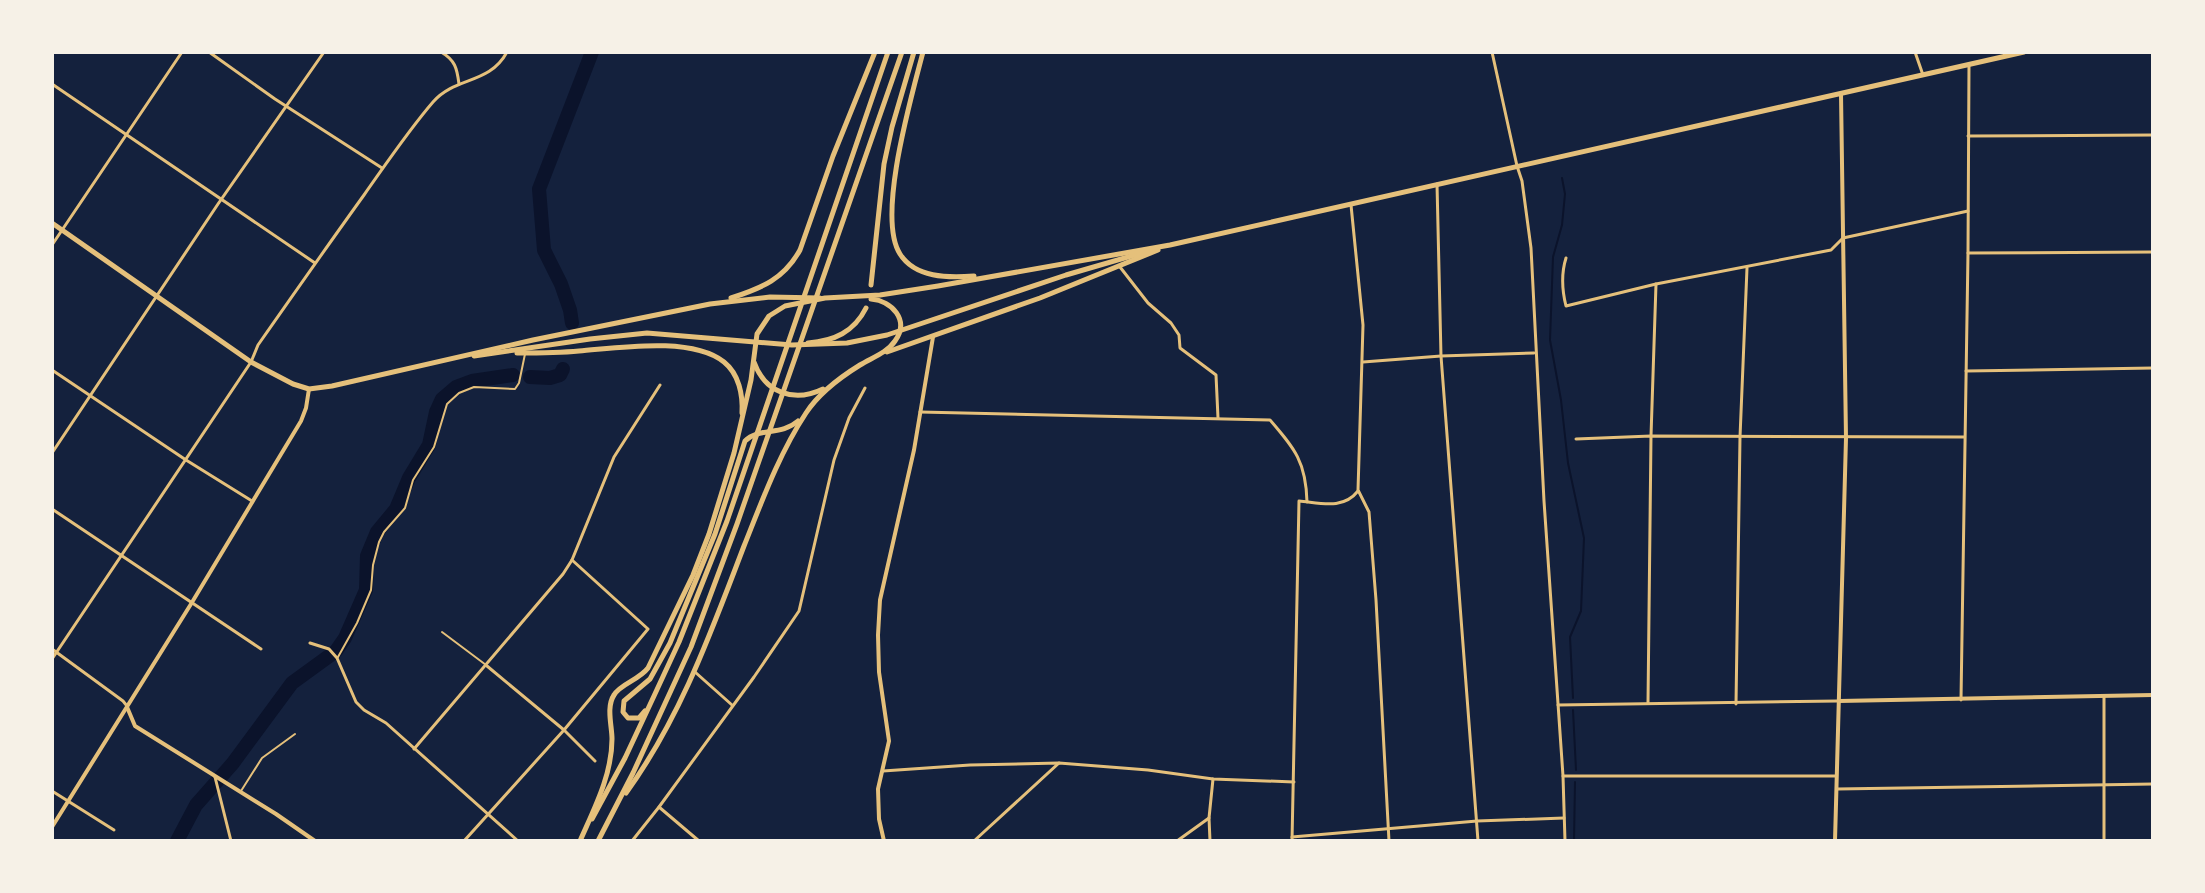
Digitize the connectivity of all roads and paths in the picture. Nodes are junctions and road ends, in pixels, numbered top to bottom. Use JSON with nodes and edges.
{"nodes":[{"id":1,"x":182,"y":52,"type":"edge"},
{"id":2,"x":209,"y":52,"type":"edge"},
{"id":3,"x":324,"y":52,"type":"edge"},
{"id":4,"x":441,"y":52,"type":"edge"},
{"id":5,"x":507,"y":52,"type":"edge"},
{"id":6,"x":875,"y":52,"type":"edge"},
{"id":7,"x":888,"y":52,"type":"edge"},
{"id":8,"x":902,"y":52,"type":"edge"},
{"id":9,"x":914,"y":52,"type":"edge"},
{"id":10,"x":923,"y":52,"type":"edge"},
{"id":11,"x":1492,"y":52,"type":"edge"},
{"id":12,"x":1915,"y":52,"type":"edge"},
{"id":13,"x":2024,"y":52,"type":"edge"},
{"id":14,"x":1969,"y":65,"type":"junction"},
{"id":15,"x":1923,"y":75,"type":"junction"},
{"id":16,"x":52,"y":84,"type":"edge"},
{"id":17,"x":459,"y":84,"type":"junction"},
{"id":18,"x":1841,"y":94,"type":"junction"},
{"id":19,"x":286,"y":106,"type":"junction"},
{"id":20,"x":127,"y":135,"type":"junction"},
{"id":21,"x":2153,"y":135,"type":"edge"},
{"id":22,"x":1968,"y":136,"type":"junction"},
{"id":23,"x":1517,"y":166,"type":"junction"},
{"id":24,"x":383,"y":168,"type":"junction"},
{"id":25,"x":1437,"y":184,"type":"junction"},
{"id":26,"x":222,"y":199,"type":"junction"},
{"id":27,"x":1351,"y":203,"type":"junction"},
{"id":28,"x":1968,"y":211,"type":"junction"},
{"id":29,"x":52,"y":223,"type":"edge"},
{"id":30,"x":62,"y":230,"type":"junction"},
{"id":31,"x":1843,"y":238,"type":"junction"},
{"id":32,"x":52,"y":245,"type":"edge"},
{"id":33,"x":1170,"y":245,"type":"junction"},
{"id":34,"x":2153,"y":252,"type":"edge"},
{"id":35,"x":1968,"y":253,"type":"junction"},
{"id":36,"x":1566,"y":258,"type":"dead end"},
{"id":37,"x":315,"y":263,"type":"junction"},
{"id":38,"x":1119,"y":266,"type":"junction"},
{"id":39,"x":1747,"y":267,"type":"junction"},
{"id":40,"x":1003,"y":274,"type":"junction"},
{"id":41,"x":1656,"y":284,"type":"junction"},
{"id":42,"x":871,"y":285,"type":"dead end"},
{"id":43,"x":158,"y":296,"type":"junction"},
{"id":44,"x":858,"y":297,"type":"junction"},
{"id":45,"x":825,"y":298,"type":"junction"},
{"id":46,"x":710,"y":304,"type":"junction"},
{"id":47,"x":866,"y":308,"type":"dead end"},
{"id":48,"x":933,"y":334,"type":"junction"},
{"id":49,"x":767,"y":344,"type":"junction"},
{"id":50,"x":525,"y":351,"type":"junction"},
{"id":51,"x":1535,"y":353,"type":"junction"},
{"id":52,"x":879,"y":355,"type":"junction"},
{"id":53,"x":1441,"y":356,"type":"junction"},
{"id":54,"x":754,"y":357,"type":"junction"},
{"id":55,"x":251,"y":362,"type":"junction"},
{"id":56,"x":438,"y":362,"type":"junction"},
{"id":57,"x":1363,"y":362,"type":"junction"},
{"id":58,"x":2153,"y":368,"type":"edge"},
{"id":59,"x":52,"y":370,"type":"edge"},
{"id":60,"x":1966,"y":371,"type":"junction"},
{"id":61,"x":660,"y":385,"type":"dead end"},
{"id":62,"x":829,"y":387,"type":"junction"},
{"id":63,"x":865,"y":388,"type":"dead end"},
{"id":64,"x":309,"y":389,"type":"junction"},
{"id":65,"x":91,"y":396,"type":"junction"},
{"id":66,"x":920,"y":412,"type":"junction"},
{"id":67,"x":804,"y":415,"type":"junction"},
{"id":68,"x":1218,"y":418,"type":"junction"},
{"id":69,"x":741,"y":426,"type":"junction"},
{"id":70,"x":1651,"y":436,"type":"junction"},
{"id":71,"x":1740,"y":437,"type":"junction"},
{"id":72,"x":1965,"y":437,"type":"junction"},
{"id":73,"x":1846,"y":438,"type":"junction"},
{"id":74,"x":1576,"y":439,"type":"dead end"},
{"id":75,"x":52,"y":453,"type":"edge"},
{"id":76,"x":186,"y":460,"type":"junction"},
{"id":77,"x":1358,"y":490,"type":"junction"},
{"id":78,"x":252,"y":501,"type":"junction"},
{"id":79,"x":1307,"y":502,"type":"junction"},
{"id":80,"x":52,"y":509,"type":"edge"},
{"id":81,"x":121,"y":557,"type":"junction"},
{"id":82,"x":572,"y":560,"type":"junction"},
{"id":83,"x":191,"y":604,"type":"junction"},
{"id":84,"x":442,"y":632,"type":"dead end"},
{"id":85,"x":310,"y":643,"type":"dead end"},
{"id":86,"x":261,"y":649,"type":"dead end"},
{"id":87,"x":54,"y":650,"type":"edge"},
{"id":88,"x":336,"y":656,"type":"junction"},
{"id":89,"x":52,"y":659,"type":"edge"},
{"id":90,"x":487,"y":666,"type":"junction"},
{"id":91,"x":695,"y":672,"type":"junction"},
{"id":92,"x":2153,"y":695,"type":"edge"},
{"id":93,"x":654,"y":696,"type":"junction"},
{"id":94,"x":2104,"y":696,"type":"junction"},
{"id":95,"x":1961,"y":700,"type":"junction"},
{"id":96,"x":1839,"y":701,"type":"junction"},
{"id":97,"x":1648,"y":703,"type":"junction"},
{"id":98,"x":1736,"y":704,"type":"junction"},
{"id":99,"x":732,"y":705,"type":"junction"},
{"id":100,"x":1558,"y":705,"type":"junction"},
{"id":101,"x":127,"y":706,"type":"junction"},
{"id":102,"x":564,"y":730,"type":"junction"},
{"id":103,"x":295,"y":734,"type":"dead end"},
{"id":104,"x":414,"y":749,"type":"junction"},
{"id":105,"x":595,"y":761,"type":"dead end"},
{"id":106,"x":1059,"y":763,"type":"junction"},
{"id":107,"x":881,"y":771,"type":"junction"},
{"id":108,"x":1563,"y":776,"type":"junction"},
{"id":109,"x":1836,"y":776,"type":"junction"},
{"id":110,"x":215,"y":777,"type":"junction"},
{"id":111,"x":1213,"y":779,"type":"junction"},
{"id":112,"x":1294,"y":782,"type":"junction"},
{"id":113,"x":2153,"y":784,"type":"edge"},
{"id":114,"x":2105,"y":785,"type":"junction"},
{"id":115,"x":1836,"y":789,"type":"junction"},
{"id":116,"x":52,"y":791,"type":"edge"},
{"id":117,"x":240,"y":792,"type":"junction"},
{"id":118,"x":67,"y":801,"type":"junction"},
{"id":119,"x":616,"y":806,"type":"junction"},
{"id":120,"x":659,"y":807,"type":"junction"},
{"id":121,"x":488,"y":812,"type":"junction"},
{"id":122,"x":1209,"y":818,"type":"junction"},
{"id":123,"x":1564,"y":818,"type":"junction"},
{"id":124,"x":1477,"y":821,"type":"junction"},
{"id":125,"x":52,"y":827,"type":"edge"},
{"id":126,"x":1388,"y":828,"type":"junction"},
{"id":127,"x":114,"y":830,"type":"dead end"},
{"id":128,"x":1292,"y":839,"type":"edge"},
{"id":129,"x":231,"y":841,"type":"edge"},
{"id":130,"x":315,"y":841,"type":"edge"},
{"id":131,"x":464,"y":841,"type":"edge"},
{"id":132,"x":518,"y":841,"type":"edge"},
{"id":133,"x":580,"y":841,"type":"edge"},
{"id":134,"x":598,"y":841,"type":"edge"},
{"id":135,"x":632,"y":841,"type":"edge"},
{"id":136,"x":699,"y":841,"type":"edge"},
{"id":137,"x":884,"y":841,"type":"edge"},
{"id":138,"x":974,"y":841,"type":"edge"},
{"id":139,"x":1177,"y":841,"type":"edge"},
{"id":140,"x":1210,"y":841,"type":"edge"},
{"id":141,"x":1389,"y":841,"type":"edge"},
{"id":142,"x":1478,"y":841,"type":"edge"},
{"id":143,"x":1565,"y":841,"type":"edge"},
{"id":144,"x":1835,"y":841,"type":"edge"},
{"id":145,"x":2104,"y":841,"type":"edge"}],
"edges":[{"from":1,"to":20,"type":"street"},
{"from":2,"to":19,"type":"street"},
{"from":3,"to":19,"type":"street"},
{"from":4,"to":17,"type":"street"},
{"from":5,"to":17,"type":"street"},
{"from":6,"to":46,"type":"main road"},
{"from":7,"to":93,"type":"main road"},
{"from":8,"to":119,"type":"main road"},
{"from":9,"to":42,"type":"main road"},
{"from":10,"to":40,"type":"main road"},
{"from":11,"to":23,"type":"street"},
{"from":12,"to":15,"type":"street"},
{"from":13,"to":14,"type":"main road"},
{"from":14,"to":15,"type":"main road"},
{"from":14,"to":22,"type":"street"},
{"from":15,"to":18,"type":"main road"},
{"from":16,"to":20,"type":"street"},
{"from":17,"to":24,"type":"street"},
{"from":18,"to":23,"type":"main road"},
{"from":18,"to":31,"type":"street"},
{"from":19,"to":24,"type":"street"},
{"from":19,"to":26,"type":"street"},
{"from":20,"to":26,"type":"street"},
{"from":20,"to":30,"type":"street"},
{"from":21,"to":22,"type":"street"},
{"from":22,"to":28,"type":"street"},
{"from":23,"to":25,"type":"main road"},
{"from":23,"to":51,"type":"street"},
{"from":24,"to":37,"type":"street"},
{"from":25,"to":27,"type":"main road"},
{"from":25,"to":53,"type":"street"},
{"from":26,"to":37,"type":"street"},
{"from":26,"to":43,"type":"street"},
{"from":27,"to":33,"type":"main road"},
{"from":27,"to":57,"type":"street"},
{"from":28,"to":31,"type":"street"},
{"from":28,"to":35,"type":"street"},
{"from":29,"to":30,"type":"main road"},
{"from":30,"to":32,"type":"street"},
{"from":30,"to":43,"type":"main road"},
{"from":31,"to":39,"type":"street"},
{"from":31,"to":73,"type":"street"},
{"from":33,"to":38,"type":"main road"},
{"from":33,"to":40,"type":"main road"},
{"from":33,"to":49,"type":"main road"},
{"from":34,"to":35,"type":"street"},
{"from":35,"to":60,"type":"street"},
{"from":36,"to":41,"type":"street"},
{"from":37,"to":55,"type":"street"},
{"from":38,"to":48,"type":"main road"},
{"from":38,"to":68,"type":"street"},
{"from":39,"to":41,"type":"street"},
{"from":39,"to":71,"type":"street"},
{"from":40,"to":44,"type":"main road"},
{"from":41,"to":70,"type":"street"},
{"from":43,"to":55,"type":"main road"},
{"from":43,"to":65,"type":"street"},
{"from":44,"to":45,"type":"main road"},
{"from":44,"to":52,"type":"main road"},
{"from":45,"to":46,"type":"main road"},
{"from":45,"to":54,"type":"main road"},
{"from":46,"to":56,"type":"main road"},
{"from":47,"to":49,"type":"main road"},
{"from":48,"to":52,"type":"main road"},
{"from":48,"to":66,"type":"street"},
{"from":49,"to":50,"type":"main road"},
{"from":50,"to":56,"type":"main road"},
{"from":50,"to":69,"type":"main road"},
{"from":50,"to":88,"type":"lane"},
{"from":51,"to":53,"type":"street"},
{"from":51,"to":100,"type":"street"},
{"from":52,"to":62,"type":"main road"},
{"from":53,"to":57,"type":"street"},
{"from":53,"to":124,"type":"street"},
{"from":54,"to":62,"type":"main road"},
{"from":54,"to":69,"type":"main road"},
{"from":55,"to":64,"type":"main road"},
{"from":55,"to":76,"type":"street"},
{"from":56,"to":64,"type":"main road"},
{"from":57,"to":77,"type":"street"},
{"from":58,"to":60,"type":"street"},
{"from":59,"to":65,"type":"street"},
{"from":60,"to":72,"type":"street"},
{"from":61,"to":82,"type":"street"},
{"from":62,"to":67,"type":"main road"},
{"from":63,"to":99,"type":"street"},
{"from":64,"to":78,"type":"street"},
{"from":65,"to":75,"type":"street"},
{"from":65,"to":76,"type":"street"},
{"from":66,"to":68,"type":"street"},
{"from":66,"to":107,"type":"street"},
{"from":67,"to":91,"type":"main road"},
{"from":67,"to":93,"type":"main road"},
{"from":68,"to":79,"type":"street"},
{"from":69,"to":133,"type":"main road"},
{"from":70,"to":71,"type":"street"},
{"from":70,"to":74,"type":"street"},
{"from":70,"to":97,"type":"street"},
{"from":71,"to":73,"type":"street"},
{"from":71,"to":98,"type":"street"},
{"from":72,"to":73,"type":"street"},
{"from":72,"to":95,"type":"street"},
{"from":73,"to":96,"type":"street"},
{"from":76,"to":78,"type":"street"},
{"from":76,"to":81,"type":"street"},
{"from":77,"to":79,"type":"street"},
{"from":77,"to":126,"type":"street"},
{"from":78,"to":83,"type":"street"},
{"from":79,"to":112,"type":"street"},
{"from":80,"to":81,"type":"street"},
{"from":81,"to":83,"type":"street"},
{"from":81,"to":87,"type":"street"},
{"from":82,"to":90,"type":"street"},
{"from":82,"to":102,"type":"street"},
{"from":83,"to":86,"type":"street"},
{"from":83,"to":101,"type":"street"},
{"from":84,"to":90,"type":"lane"},
{"from":85,"to":88,"type":"street"},
{"from":87,"to":89,"type":"street"},
{"from":87,"to":101,"type":"street"},
{"from":88,"to":104,"type":"street"},
{"from":90,"to":102,"type":"street"},
{"from":90,"to":104,"type":"street"},
{"from":91,"to":99,"type":"street"},
{"from":91,"to":119,"type":"main road"},
{"from":92,"to":94,"type":"street"},
{"from":93,"to":133,"type":"main road"},
{"from":94,"to":95,"type":"street"},
{"from":94,"to":114,"type":"street"},
{"from":95,"to":96,"type":"street"},
{"from":96,"to":98,"type":"street"},
{"from":96,"to":109,"type":"street"},
{"from":97,"to":98,"type":"street"},
{"from":97,"to":100,"type":"street"},
{"from":99,"to":120,"type":"street"},
{"from":100,"to":108,"type":"street"},
{"from":101,"to":110,"type":"street"},
{"from":101,"to":118,"type":"street"},
{"from":102,"to":105,"type":"street"},
{"from":102,"to":121,"type":"street"},
{"from":103,"to":117,"type":"lane"},
{"from":104,"to":121,"type":"street"},
{"from":106,"to":107,"type":"street"},
{"from":106,"to":111,"type":"street"},
{"from":106,"to":138,"type":"street"},
{"from":107,"to":137,"type":"street"},
{"from":108,"to":109,"type":"street"},
{"from":108,"to":123,"type":"street"},
{"from":109,"to":115,"type":"street"},
{"from":110,"to":117,"type":"street"},
{"from":110,"to":129,"type":"street"},
{"from":111,"to":112,"type":"street"},
{"from":111,"to":122,"type":"street"},
{"from":112,"to":128,"type":"street"},
{"from":113,"to":114,"type":"street"},
{"from":114,"to":115,"type":"street"},
{"from":114,"to":145,"type":"street"},
{"from":115,"to":144,"type":"street"},
{"from":116,"to":118,"type":"street"},
{"from":117,"to":130,"type":"street"},
{"from":118,"to":125,"type":"street"},
{"from":118,"to":127,"type":"street"},
{"from":119,"to":134,"type":"main road"},
{"from":120,"to":135,"type":"street"},
{"from":120,"to":136,"type":"street"},
{"from":121,"to":131,"type":"street"},
{"from":121,"to":132,"type":"street"},
{"from":122,"to":139,"type":"street"},
{"from":122,"to":140,"type":"street"},
{"from":123,"to":124,"type":"street"},
{"from":123,"to":143,"type":"street"},
{"from":124,"to":126,"type":"street"},
{"from":124,"to":142,"type":"street"},
{"from":126,"to":128,"type":"street"},
{"from":126,"to":141,"type":"street"}]}
